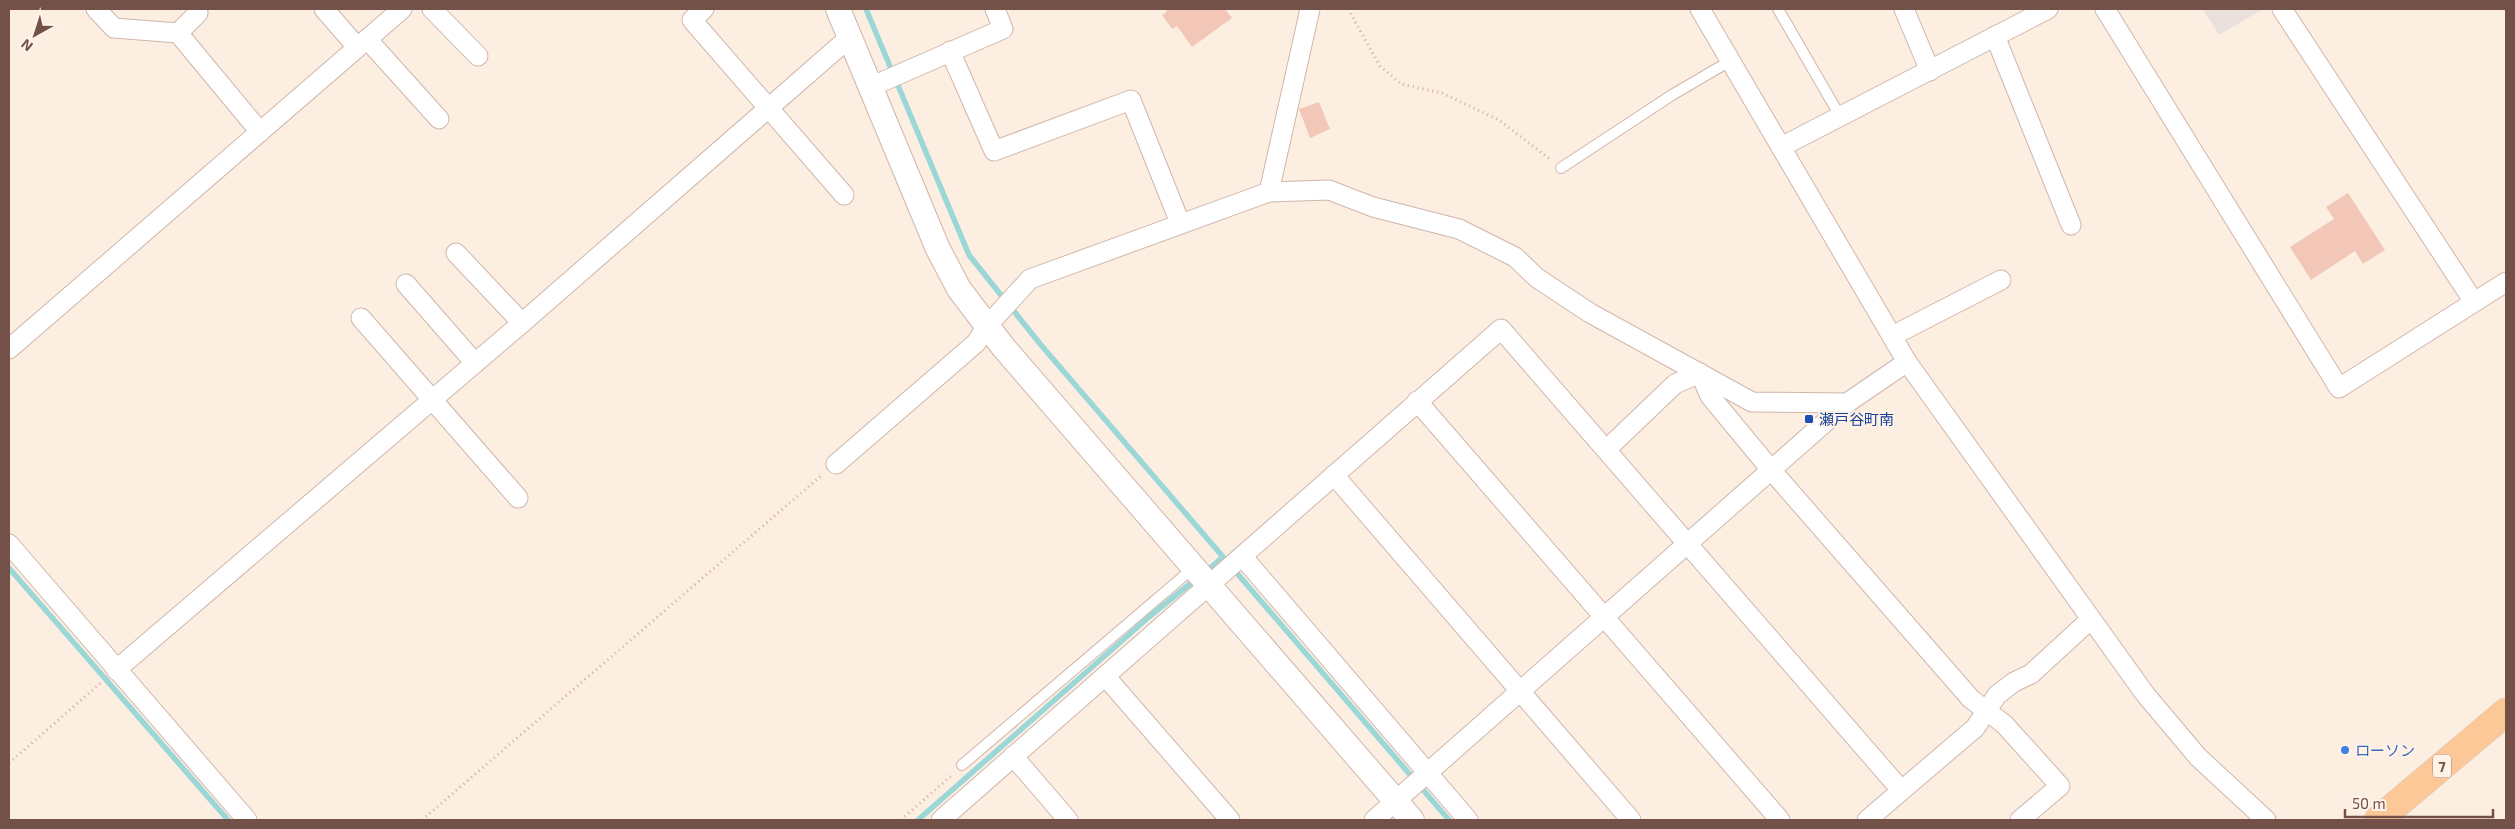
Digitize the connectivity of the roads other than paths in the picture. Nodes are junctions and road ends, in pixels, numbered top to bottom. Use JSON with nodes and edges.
{"nodes":[{"id":1,"x":96,"y":9,"type":"edge"},
{"id":2,"x":197,"y":9,"type":"edge"},
{"id":3,"x":324,"y":9,"type":"edge"},
{"id":4,"x":402,"y":9,"type":"edge"},
{"id":5,"x":432,"y":9,"type":"edge"},
{"id":6,"x":704,"y":9,"type":"edge"},
{"id":7,"x":838,"y":9,"type":"edge"},
{"id":8,"x":995,"y":9,"type":"edge"},
{"id":9,"x":1310,"y":9,"type":"edge"},
{"id":10,"x":1700,"y":9,"type":"edge"},
{"id":11,"x":1778,"y":9,"type":"edge"},
{"id":12,"x":1904,"y":9,"type":"edge"},
{"id":13,"x":2048,"y":9,"type":"edge"},
{"id":14,"x":2106,"y":9,"type":"edge"},
{"id":15,"x":2282,"y":9,"type":"edge"},
{"id":16,"x":178,"y":33,"type":"junction"},
{"id":17,"x":1995,"y":36,"type":"junction"},
{"id":18,"x":850,"y":37,"type":"junction"},
{"id":19,"x":362,"y":43,"type":"junction"},
{"id":20,"x":950,"y":51,"type":"junction"},
{"id":21,"x":478,"y":56,"type":"dead end"},
{"id":22,"x":1730,"y":61,"type":"junction"},
{"id":23,"x":1930,"y":71,"type":"junction"},
{"id":24,"x":870,"y":87,"type":"junction"},
{"id":25,"x":768,"y":109,"type":"junction"},
{"id":26,"x":1840,"y":116,"type":"junction"},
{"id":27,"x":439,"y":119,"type":"dead end"},
{"id":28,"x":260,"y":132,"type":"junction"},
{"id":29,"x":1781,"y":148,"type":"junction"},
{"id":30,"x":1561,"y":168,"type":"road end"},
{"id":31,"x":1269,"y":192,"type":"junction"},
{"id":32,"x":844,"y":195,"type":"dead end"},
{"id":33,"x":1180,"y":223,"type":"junction"},
{"id":34,"x":2071,"y":225,"type":"dead end"},
{"id":35,"x":456,"y":253,"type":"dead end"},
{"id":36,"x":2001,"y":280,"type":"dead end"},
{"id":37,"x":2506,"y":282,"type":"edge"},
{"id":38,"x":406,"y":284,"type":"dead end"},
{"id":39,"x":2474,"y":302,"type":"junction"},
{"id":40,"x":361,"y":318,"type":"dead end"},
{"id":41,"x":522,"y":323,"type":"junction"},
{"id":42,"x":987,"y":326,"type":"junction"},
{"id":43,"x":1892,"y":336,"type":"junction"},
{"id":44,"x":9,"y":349,"type":"edge"},
{"id":45,"x":1907,"y":362,"type":"junction"},
{"id":46,"x":475,"y":363,"type":"junction"},
{"id":47,"x":1700,"y":373,"type":"junction"},
{"id":48,"x":433,"y":399,"type":"junction"},
{"id":49,"x":1418,"y":401,"type":"junction"},
{"id":50,"x":1847,"y":403,"type":"junction"},
{"id":51,"x":1606,"y":449,"type":"junction"},
{"id":52,"x":836,"y":464,"type":"road end"},
{"id":53,"x":1772,"y":471,"type":"junction"},
{"id":54,"x":1334,"y":475,"type":"junction"},
{"id":55,"x":518,"y":498,"type":"dead end"},
{"id":56,"x":9,"y":544,"type":"edge"},
{"id":57,"x":1687,"y":545,"type":"junction"},
{"id":58,"x":1242,"y":556,"type":"junction"},
{"id":59,"x":1202,"y":576,"type":"junction"},
{"id":60,"x":1605,"y":618,"type":"junction"},
{"id":61,"x":2091,"y":619,"type":"junction"},
{"id":62,"x":116,"y":670,"type":"junction"},
{"id":63,"x":1105,"y":676,"type":"junction"},
{"id":64,"x":1520,"y":691,"type":"junction"},
{"id":65,"x":1988,"y":711,"type":"junction"},
{"id":66,"x":2504,"y":718,"type":"edge"},
{"id":67,"x":1013,"y":756,"type":"junction"},
{"id":68,"x":962,"y":765,"type":"road end"},
{"id":69,"x":1428,"y":774,"type":"junction"},
{"id":70,"x":1901,"y":790,"type":"junction"},
{"id":71,"x":1396,"y":802,"type":"junction"},
{"id":72,"x":247,"y":820,"type":"edge"},
{"id":73,"x":941,"y":820,"type":"edge"},
{"id":74,"x":1068,"y":820,"type":"edge"},
{"id":75,"x":1230,"y":820,"type":"edge"},
{"id":76,"x":1374,"y":820,"type":"edge"},
{"id":77,"x":1412,"y":820,"type":"edge"},
{"id":78,"x":1468,"y":820,"type":"edge"},
{"id":79,"x":1631,"y":820,"type":"edge"},
{"id":80,"x":1780,"y":820,"type":"edge"},
{"id":81,"x":1867,"y":820,"type":"edge"},
{"id":82,"x":2020,"y":820,"type":"edge"},
{"id":83,"x":2266,"y":820,"type":"edge"},
{"id":84,"x":2378,"y":820,"type":"edge"}],
"edges":[{"from":1,"to":16,"type":"street"},
{"from":2,"to":16,"type":"street"},
{"from":3,"to":19,"type":"street"},
{"from":4,"to":19,"type":"street"},
{"from":5,"to":21,"type":"street"},
{"from":6,"to":25,"type":"street"},
{"from":7,"to":18,"type":"street"},
{"from":8,"to":20,"type":"street"},
{"from":9,"to":31,"type":"street"},
{"from":10,"to":22,"type":"street"},
{"from":11,"to":26,"type":"lane"},
{"from":12,"to":23,"type":"street"},
{"from":13,"to":17,"type":"street"},
{"from":14,"to":39,"type":"street"},
{"from":15,"to":39,"type":"street"},
{"from":16,"to":28,"type":"street"},
{"from":17,"to":23,"type":"street"},
{"from":17,"to":34,"type":"street"},
{"from":18,"to":24,"type":"street"},
{"from":18,"to":25,"type":"street"},
{"from":19,"to":27,"type":"street"},
{"from":19,"to":28,"type":"street"},
{"from":20,"to":24,"type":"street"},
{"from":20,"to":33,"type":"street"},
{"from":22,"to":29,"type":"street"},
{"from":22,"to":30,"type":"lane"},
{"from":23,"to":26,"type":"street"},
{"from":24,"to":42,"type":"street"},
{"from":25,"to":32,"type":"street"},
{"from":25,"to":41,"type":"street"},
{"from":26,"to":29,"type":"street"},
{"from":28,"to":44,"type":"street"},
{"from":29,"to":43,"type":"street"},
{"from":31,"to":33,"type":"street"},
{"from":31,"to":47,"type":"street"},
{"from":33,"to":42,"type":"street"},
{"from":35,"to":41,"type":"street"},
{"from":36,"to":43,"type":"street"},
{"from":37,"to":39,"type":"street"},
{"from":38,"to":46,"type":"street"},
{"from":40,"to":48,"type":"street"},
{"from":41,"to":46,"type":"street"},
{"from":42,"to":52,"type":"street"},
{"from":42,"to":59,"type":"street"},
{"from":43,"to":45,"type":"street"},
{"from":45,"to":50,"type":"street"},
{"from":45,"to":61,"type":"street"},
{"from":46,"to":48,"type":"street"},
{"from":47,"to":50,"type":"street"},
{"from":47,"to":51,"type":"street"},
{"from":47,"to":53,"type":"street"},
{"from":48,"to":55,"type":"street"},
{"from":48,"to":62,"type":"street"},
{"from":49,"to":51,"type":"street"},
{"from":49,"to":54,"type":"street"},
{"from":49,"to":60,"type":"street"},
{"from":50,"to":53,"type":"street"},
{"from":51,"to":57,"type":"street"},
{"from":53,"to":57,"type":"street"},
{"from":53,"to":65,"type":"street"},
{"from":54,"to":58,"type":"street"},
{"from":54,"to":64,"type":"street"},
{"from":56,"to":62,"type":"street"},
{"from":57,"to":60,"type":"street"},
{"from":57,"to":70,"type":"street"},
{"from":58,"to":59,"type":"street"},
{"from":58,"to":69,"type":"street"},
{"from":59,"to":63,"type":"street"},
{"from":59,"to":68,"type":"lane"},
{"from":59,"to":71,"type":"street"},
{"from":60,"to":64,"type":"street"},
{"from":60,"to":80,"type":"street"},
{"from":61,"to":65,"type":"street"},
{"from":61,"to":83,"type":"street"},
{"from":62,"to":72,"type":"street"},
{"from":63,"to":67,"type":"street"},
{"from":63,"to":75,"type":"street"},
{"from":64,"to":69,"type":"street"},
{"from":64,"to":79,"type":"street"},
{"from":65,"to":70,"type":"street"},
{"from":65,"to":82,"type":"street"},
{"from":66,"to":84,"type":"main road","number":"7"},
{"from":67,"to":73,"type":"street"},
{"from":67,"to":74,"type":"street"},
{"from":69,"to":71,"type":"street"},
{"from":69,"to":78,"type":"street"},
{"from":70,"to":81,"type":"street"},
{"from":71,"to":76,"type":"street"},
{"from":71,"to":77,"type":"street"}]}
